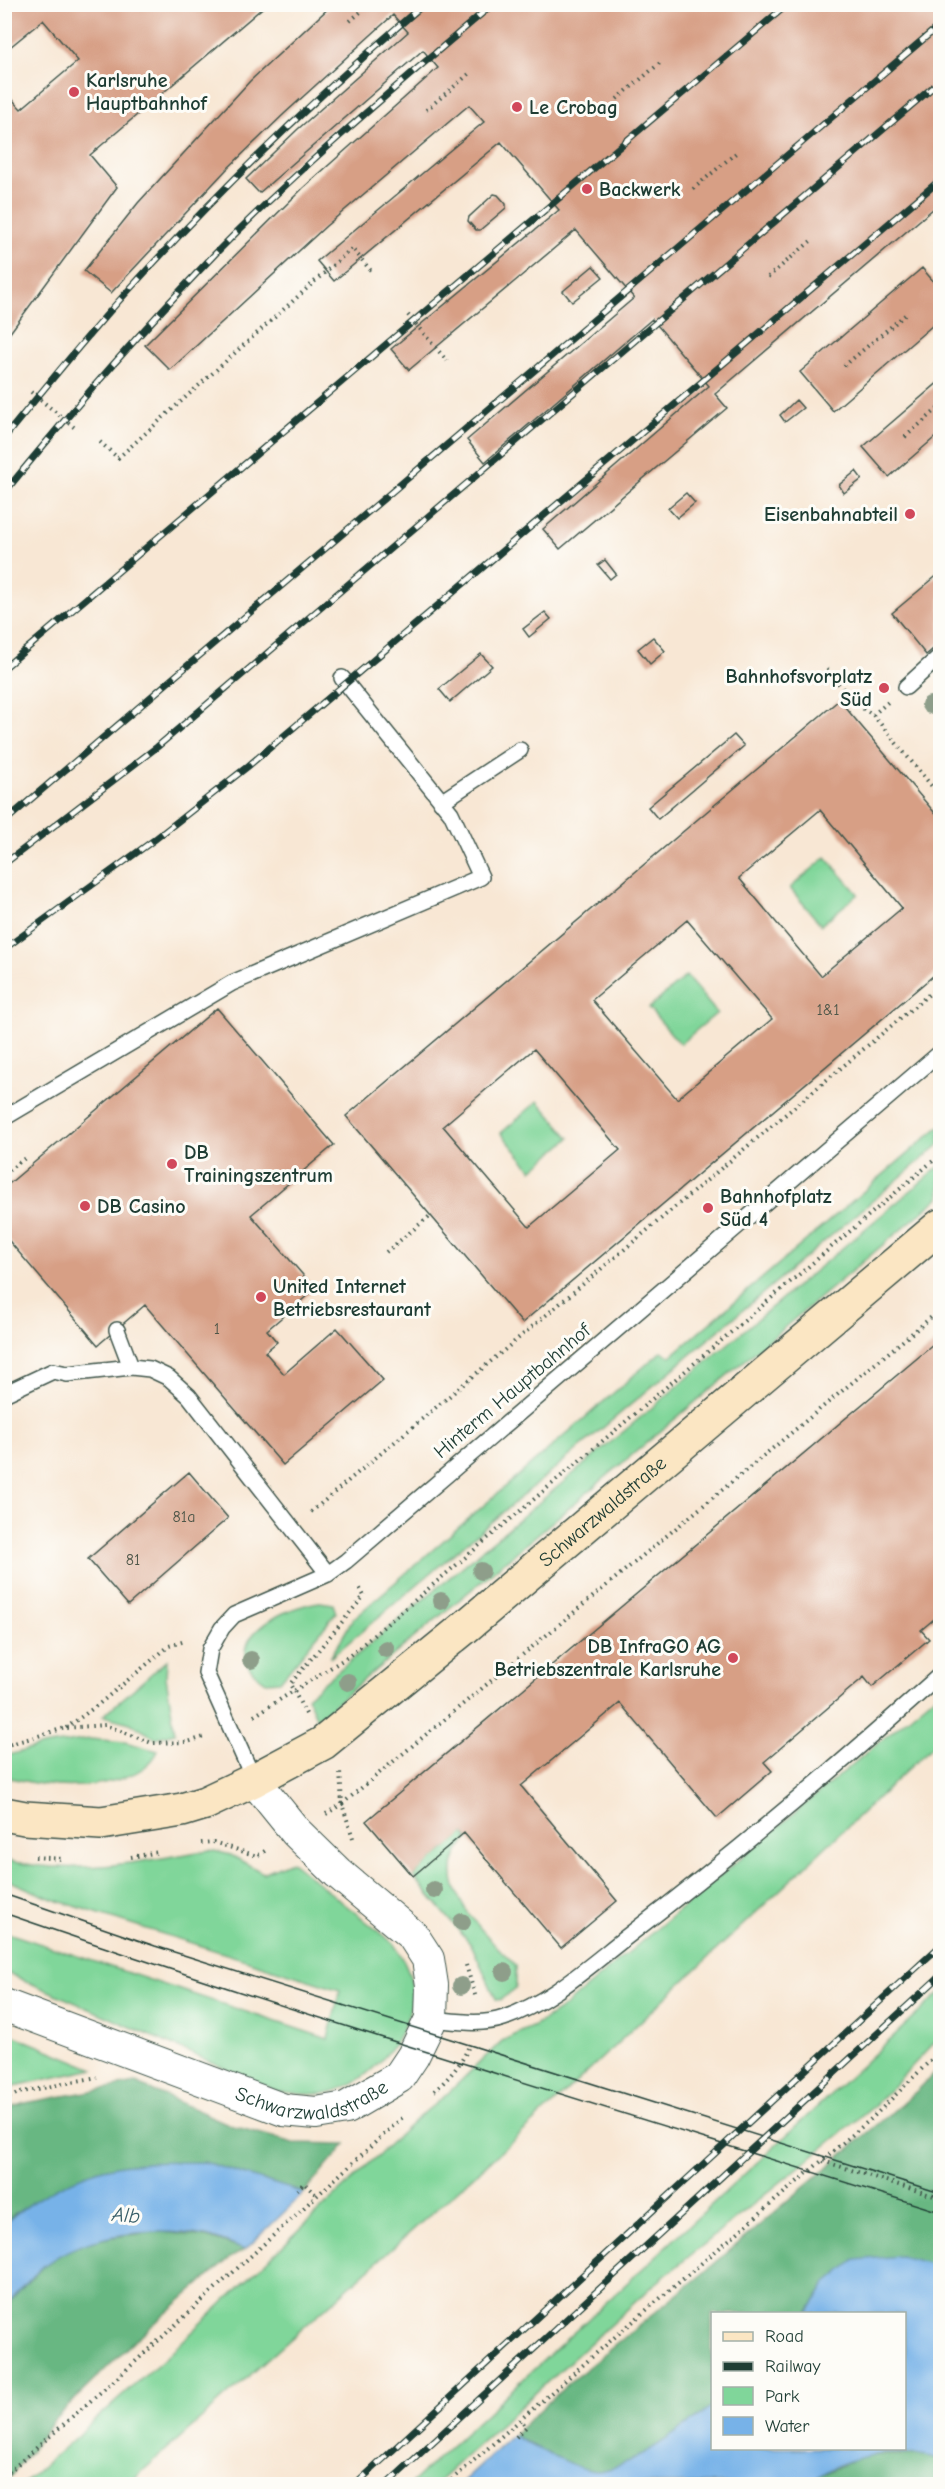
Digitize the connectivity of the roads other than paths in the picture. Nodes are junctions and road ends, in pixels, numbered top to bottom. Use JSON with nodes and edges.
{"nodes":[{"id":1,"x":940,"y":656,"type":"edge"},
{"id":2,"x":342,"y":678,"type":"dead end"},
{"id":3,"x":906,"y":687,"type":"dead end"},
{"id":4,"x":520,"y":750,"type":"dead end"},
{"id":5,"x":441,"y":802,"type":"junction"},
{"id":6,"x":940,"y":1053,"type":"edge"},
{"id":7,"x":9,"y":1114,"type":"dead end"},
{"id":8,"x":940,"y":1226,"type":"edge"},
{"id":9,"x":117,"y":1330,"type":"dead end"},
{"id":10,"x":131,"y":1367,"type":"junction"},
{"id":11,"x":4,"y":1394,"type":"edge"},
{"id":12,"x":328,"y":1574,"type":"junction"},
{"id":13,"x":940,"y":1675,"type":"edge"},
{"id":14,"x":254,"y":1780,"type":"junction"},
{"id":15,"x":4,"y":1814,"type":"edge"},
{"id":16,"x":4,"y":2004,"type":"edge"},
{"id":17,"x":431,"y":2019,"type":"junction"}],
"edges":[{"from":1,"to":3,"type":"lane"},
{"from":2,"to":5,"type":"lane"},
{"from":4,"to":5,"type":"lane"},
{"from":5,"to":7,"type":"lane"},
{"from":6,"to":12,"type":"lane","name":"Hinterm Hauptbahnhof"},
{"from":8,"to":14,"type":"main road","name":"Schwarzwaldstraße"},
{"from":9,"to":10,"type":"lane"},
{"from":10,"to":11,"type":"lane"},
{"from":10,"to":12,"type":"lane"},
{"from":12,"to":14,"type":"lane","name":"Hinterm Hauptbahnhof"},
{"from":13,"to":17,"type":"lane"},
{"from":14,"to":15,"type":"main road","name":"Schwarzwaldstraße"},
{"from":14,"to":17,"type":"street","name":"Schwarzwaldstraße"},
{"from":16,"to":17,"type":"street","name":"Schwarzwaldstraße"}]}
